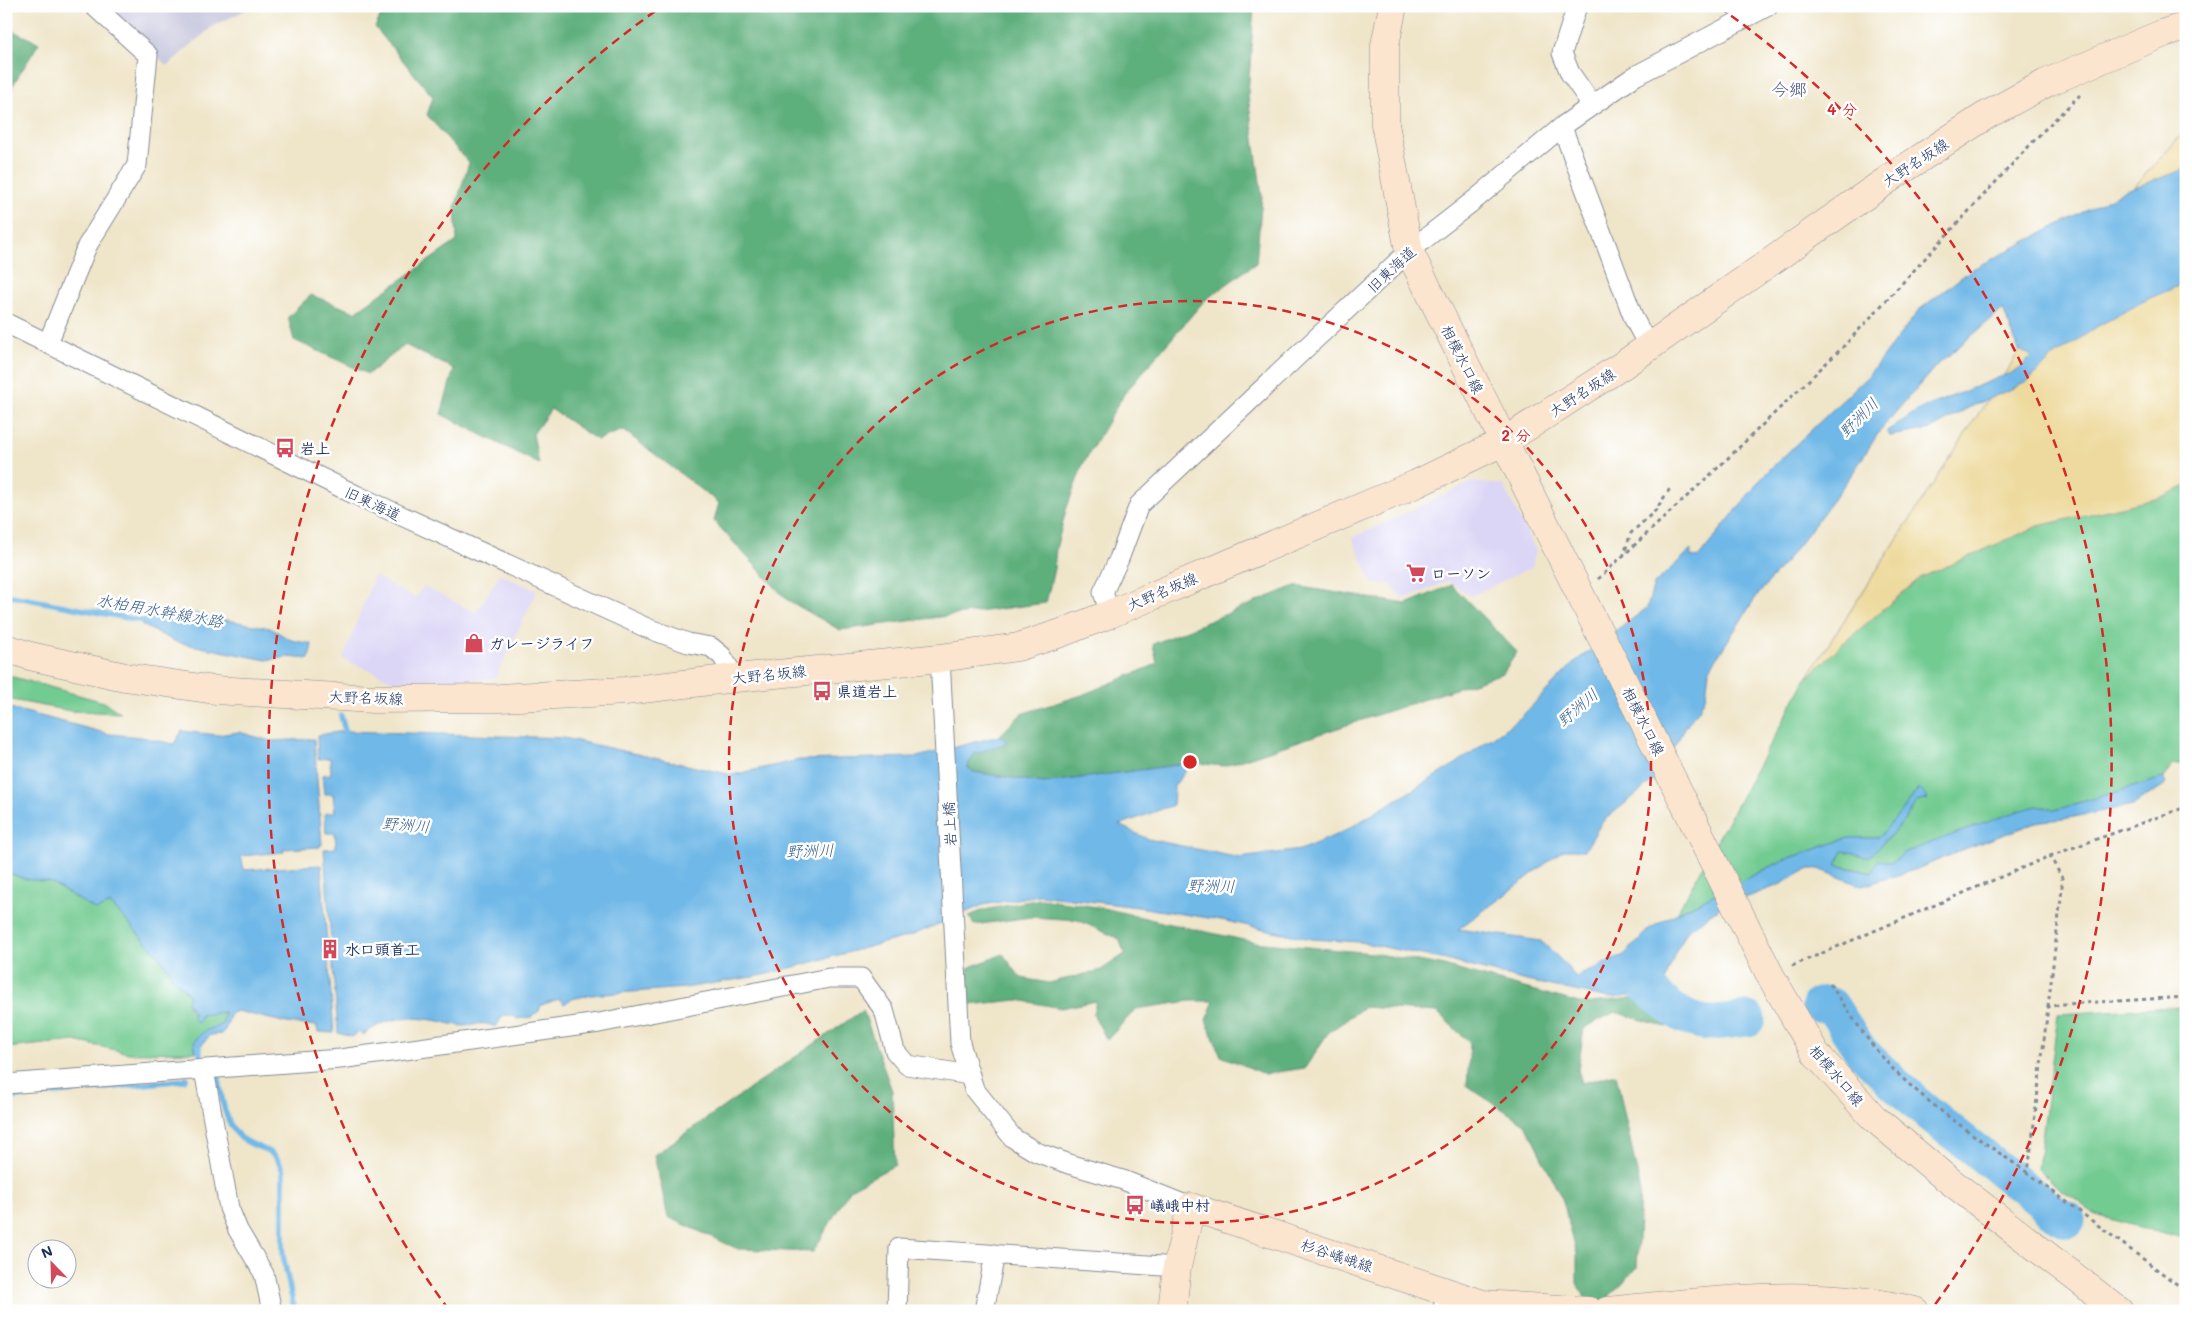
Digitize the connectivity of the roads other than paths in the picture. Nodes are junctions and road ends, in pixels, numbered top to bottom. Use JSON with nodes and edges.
{"nodes":[{"id":1,"x":94,"y":6,"type":"edge"},
{"id":2,"x":1393,"y":6,"type":"edge"},
{"id":3,"x":1577,"y":6,"type":"edge"},
{"id":4,"x":1768,"y":6,"type":"edge"},
{"id":5,"x":2186,"y":26,"type":"edge"},
{"id":6,"x":1592,"y":105,"type":"junction"},
{"id":7,"x":1562,"y":127,"type":"junction"},
{"id":8,"x":1409,"y":251,"type":"junction"},
{"id":9,"x":6,"y":323,"type":"edge"},
{"id":10,"x":48,"y":343,"type":"junction"},
{"id":11,"x":1649,"y":346,"type":"junction"},
{"id":12,"x":1505,"y":440,"type":"junction"},
{"id":13,"x":1110,"y":614,"type":"junction"},
{"id":14,"x":6,"y":648,"type":"edge"},
{"id":15,"x":940,"y":658,"type":"junction"},
{"id":16,"x":735,"y":678,"type":"junction"},
{"id":17,"x":204,"y":1070,"type":"junction"},
{"id":18,"x":970,"y":1075,"type":"junction"},
{"id":19,"x":6,"y":1084,"type":"edge"},
{"id":20,"x":1191,"y":1207,"type":"junction"},
{"id":21,"x":995,"y":1254,"type":"junction"},
{"id":22,"x":1178,"y":1267,"type":"junction"},
{"id":23,"x":1445,"y":1301,"type":"edge"},
{"id":24,"x":272,"y":1311,"type":"edge"},
{"id":25,"x":897,"y":1311,"type":"edge"},
{"id":26,"x":984,"y":1311,"type":"edge"},
{"id":27,"x":1172,"y":1311,"type":"edge"},
{"id":28,"x":1589,"y":1311,"type":"edge"},
{"id":29,"x":1607,"y":1311,"type":"edge"},
{"id":30,"x":1915,"y":1311,"type":"edge"},
{"id":31,"x":2119,"y":1311,"type":"edge"}],
"edges":[{"from":1,"to":10,"type":"street"},
{"from":2,"to":8,"type":"main road","name":"相模水口線"},
{"from":3,"to":6,"type":"street"},
{"from":4,"to":6,"type":"street","name":"旧東海道"},
{"from":5,"to":11,"type":"main road","name":"大野名坂線"},
{"from":6,"to":7,"type":"street","name":"旧東海道"},
{"from":7,"to":8,"type":"street","name":"旧東海道"},
{"from":7,"to":11,"type":"street"},
{"from":8,"to":12,"type":"main road","name":"相模水口線"},
{"from":8,"to":13,"type":"street","name":"旧東海道"},
{"from":9,"to":10,"type":"street","name":"旧東海道"},
{"from":10,"to":16,"type":"street","name":"旧東海道"},
{"from":11,"to":12,"type":"main road","name":"大野名坂線"},
{"from":12,"to":13,"type":"main road","name":"大野名坂線"},
{"from":12,"to":31,"type":"main road","name":"相模水口線"},
{"from":13,"to":15,"type":"main road","name":"大野名坂線"},
{"from":14,"to":16,"type":"main road","name":"大野名坂線"},
{"from":15,"to":16,"type":"main road","name":"大野名坂線"},
{"from":15,"to":18,"type":"street","name":"岩上橋"},
{"from":17,"to":18,"type":"street"},
{"from":17,"to":19,"type":"street"},
{"from":17,"to":24,"type":"street"},
{"from":18,"to":20,"type":"street","name":"岩上橋"},
{"from":20,"to":22,"type":"main road"},
{"from":20,"to":23,"type":"main road","name":"杉谷嶬峨線"},
{"from":21,"to":22,"type":"street"},
{"from":21,"to":25,"type":"street"},
{"from":21,"to":26,"type":"street"},
{"from":22,"to":27,"type":"main road"},
{"from":23,"to":28,"type":"main road","name":"杉谷嶬峨線"},
{"from":29,"to":30,"type":"main road"}]}
